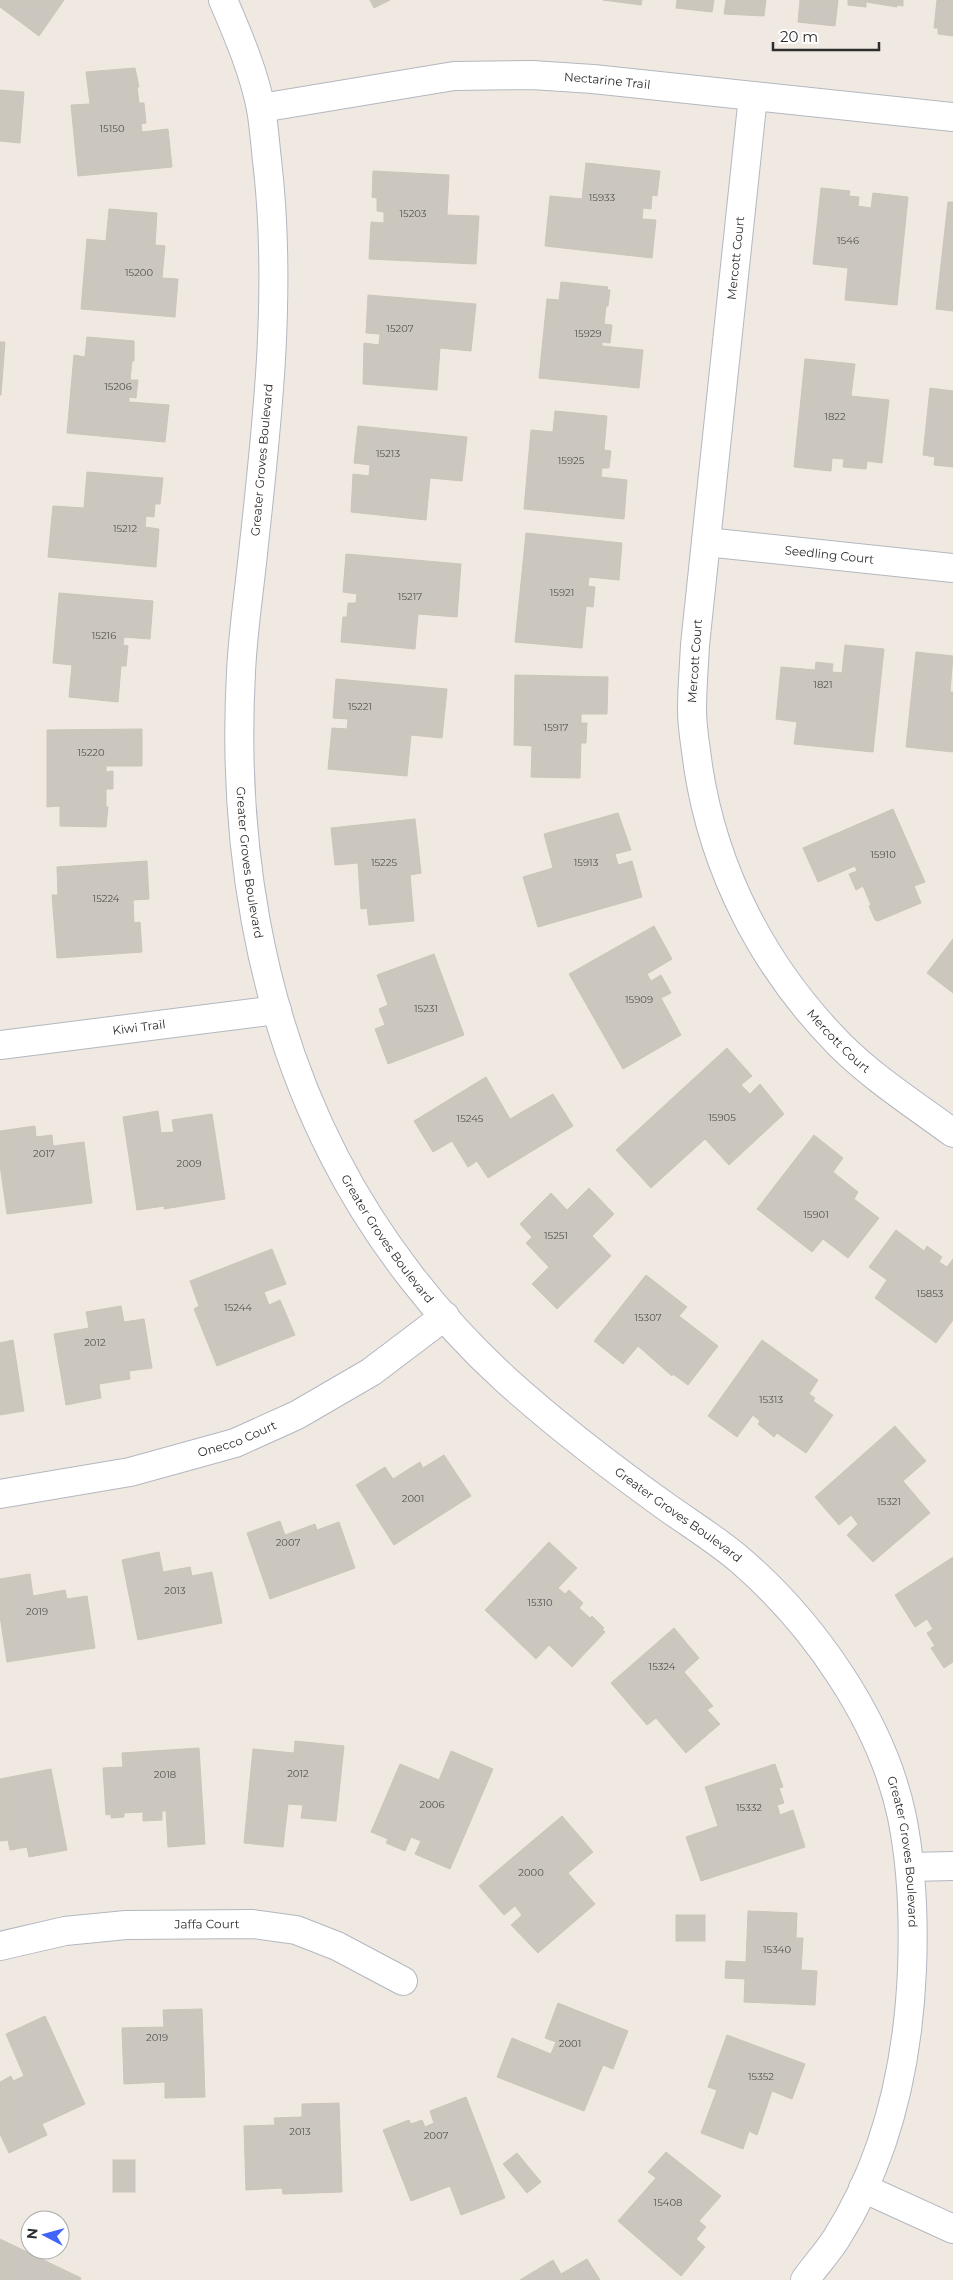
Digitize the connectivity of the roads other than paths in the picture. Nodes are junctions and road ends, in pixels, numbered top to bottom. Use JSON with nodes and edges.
{"nodes":[{"id":1,"x":223,"y":0,"type":"edge"},
{"id":2,"x":753,"y":96,"type":"junction"},
{"id":3,"x":261,"y":108,"type":"junction"},
{"id":4,"x":953,"y":117,"type":"edge"},
{"id":5,"x":706,"y":542,"type":"junction"},
{"id":6,"x":953,"y":568,"type":"edge"},
{"id":7,"x":277,"y":1010,"type":"junction"},
{"id":8,"x":0,"y":1044,"type":"edge"},
{"id":9,"x":953,"y":1133,"type":"edge"},
{"id":10,"x":445,"y":1316,"type":"junction"},
{"id":11,"x":0,"y":1494,"type":"edge"},
{"id":12,"x":910,"y":1866,"type":"junction"},
{"id":13,"x":953,"y":1866,"type":"edge"},
{"id":14,"x":0,"y":1946,"type":"edge"},
{"id":15,"x":403,"y":1981,"type":"dead end"},
{"id":16,"x":863,"y":2188,"type":"junction"},
{"id":17,"x":953,"y":2229,"type":"edge"},
{"id":18,"x":805,"y":2280,"type":"edge"}],
"edges":[{"from":1,"to":3,"type":"street","name":"Greater Groves Boulevard"},
{"from":2,"to":3,"type":"street","name":"Nectarine Trail"},
{"from":2,"to":4,"type":"street","name":"Nectarine Trail"},
{"from":2,"to":5,"type":"street","name":"Mercott Court"},
{"from":3,"to":7,"type":"street","name":"Greater Groves Boulevard"},
{"from":5,"to":6,"type":"street","name":"Seedling Court"},
{"from":5,"to":9,"type":"street","name":"Mercott Court"},
{"from":7,"to":8,"type":"street","name":"Kiwi Trail"},
{"from":7,"to":10,"type":"street","name":"Greater Groves Boulevard"},
{"from":10,"to":11,"type":"street","name":"Onecco Court"},
{"from":10,"to":12,"type":"street","name":"Greater Groves Boulevard"},
{"from":12,"to":13,"type":"street"},
{"from":12,"to":16,"type":"street","name":"Greater Groves Boulevard"},
{"from":14,"to":15,"type":"street","name":"Jaffa Court"},
{"from":16,"to":17,"type":"street"},
{"from":16,"to":18,"type":"street","name":"Greater Groves Boulevard"}]}
